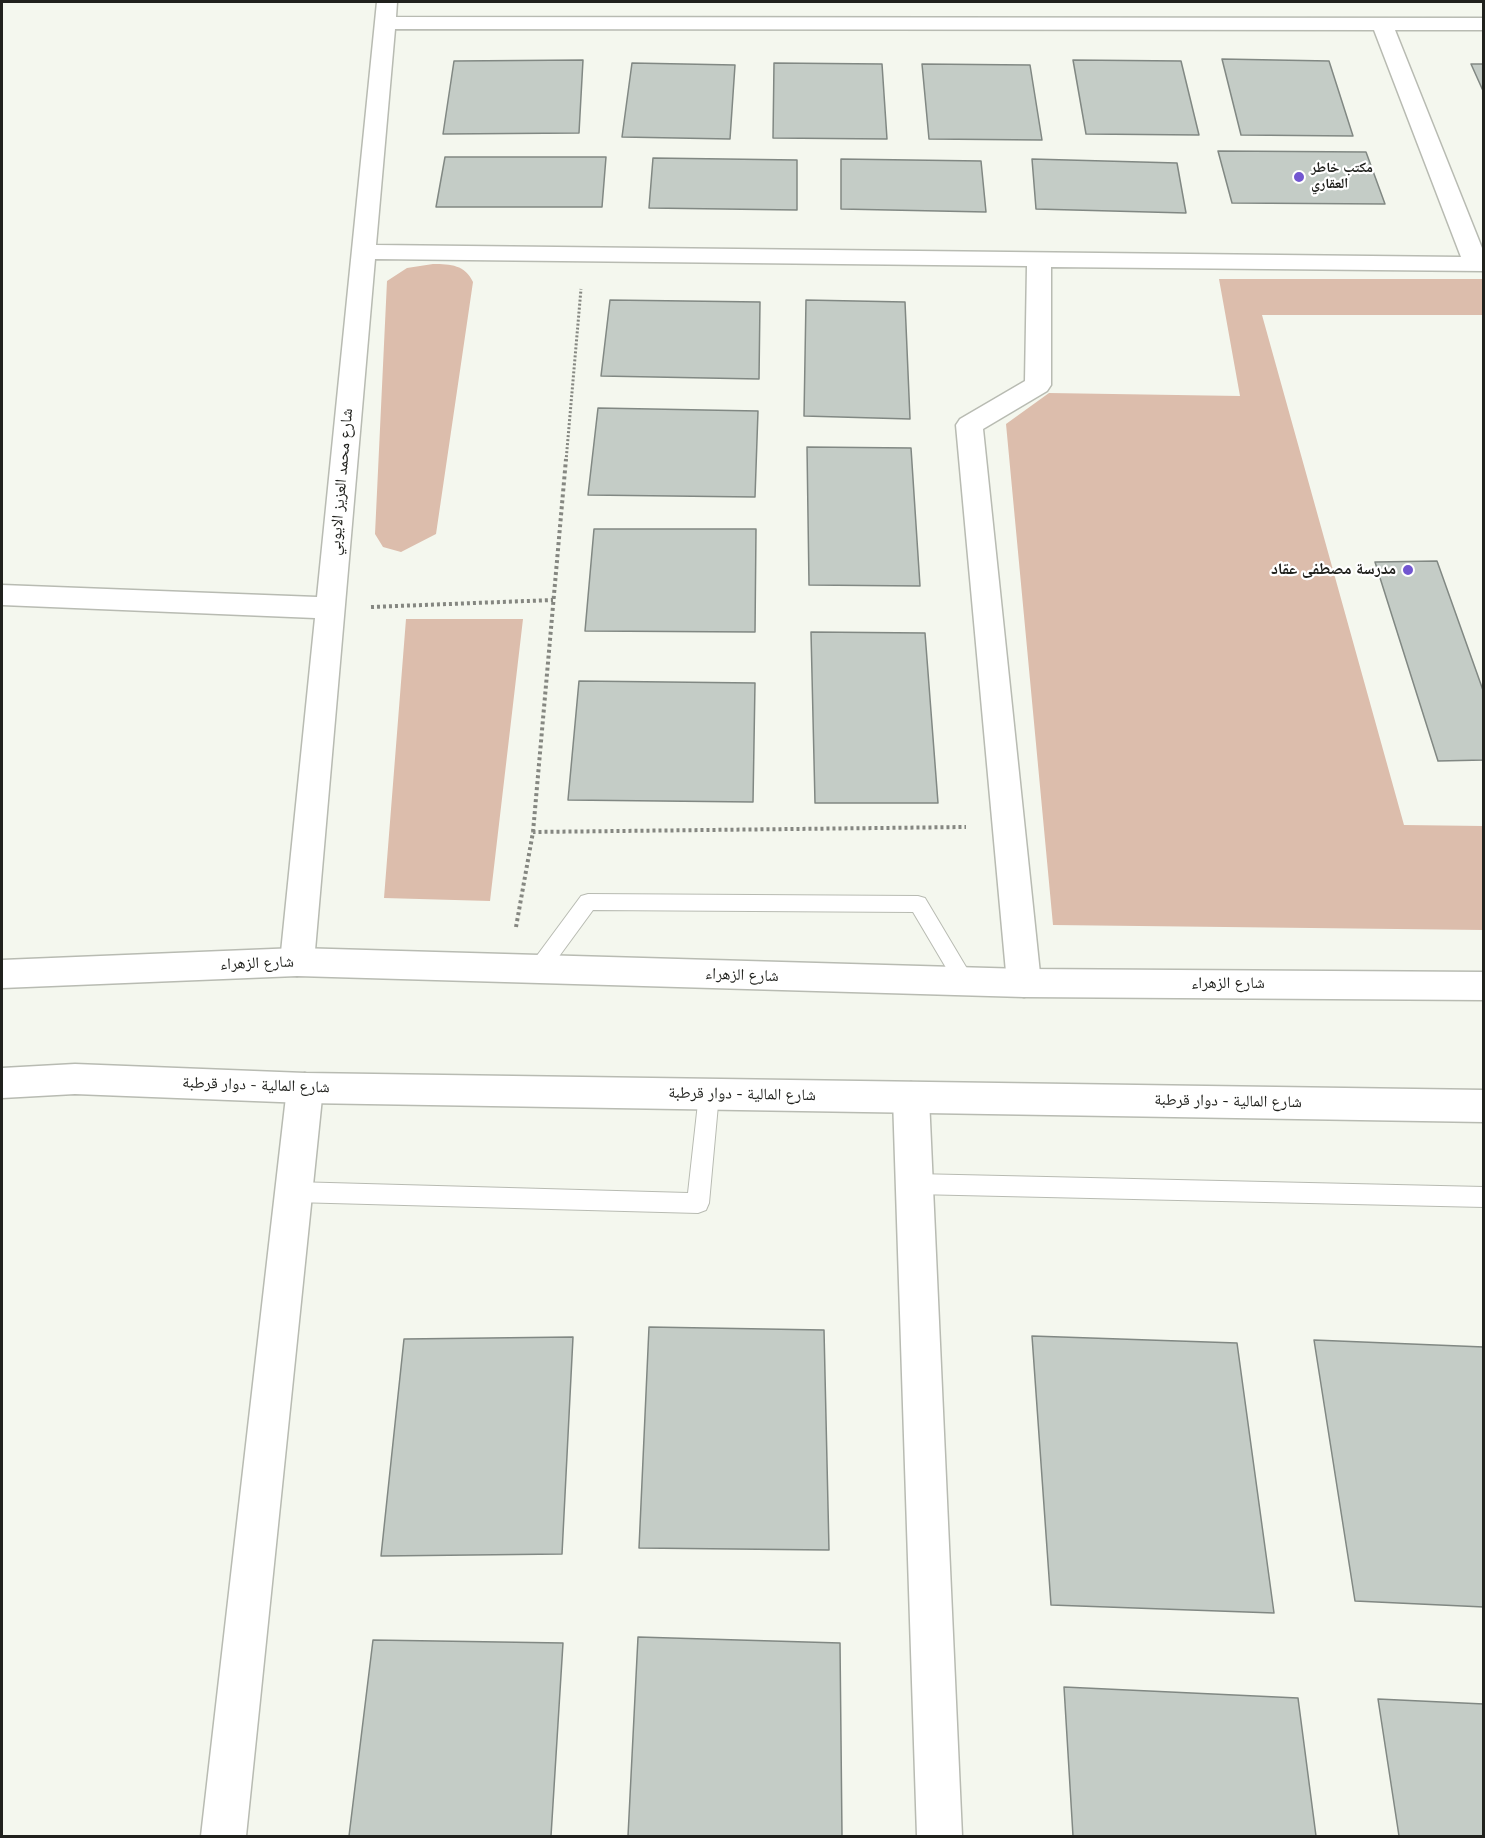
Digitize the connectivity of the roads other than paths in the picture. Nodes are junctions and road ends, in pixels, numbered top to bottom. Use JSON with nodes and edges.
{"nodes":[{"id":1,"x":386,"y":12,"type":"edge"},
{"id":2,"x":1382,"y":24,"type":"junction"},
{"id":3,"x":1484,"y":24,"type":"edge"},
{"id":4,"x":364,"y":252,"type":"junction"},
{"id":5,"x":1039,"y":261,"type":"junction"},
{"id":6,"x":1480,"y":264,"type":"edge"},
{"id":7,"x":2,"y":595,"type":"edge"},
{"id":8,"x":330,"y":608,"type":"junction"},
{"id":9,"x":297,"y":962,"type":"junction"},
{"id":10,"x":523,"y":970,"type":"junction"},
{"id":11,"x":2,"y":974,"type":"edge"},
{"id":12,"x":965,"y":982,"type":"junction"},
{"id":13,"x":1024,"y":983,"type":"junction"},
{"id":14,"x":1484,"y":986,"type":"edge"},
{"id":15,"x":2,"y":1083,"type":"edge"},
{"id":16,"x":305,"y":1088,"type":"junction"},
{"id":17,"x":709,"y":1094,"type":"junction"},
{"id":18,"x":911,"y":1098,"type":"junction"},
{"id":19,"x":1484,"y":1106,"type":"edge"},
{"id":20,"x":915,"y":1184,"type":"junction"},
{"id":21,"x":294,"y":1192,"type":"junction"},
{"id":22,"x":1484,"y":1197,"type":"edge"},
{"id":23,"x":223,"y":1836,"type":"edge"},
{"id":24,"x":940,"y":1836,"type":"edge"}],
"edges":[{"from":1,"to":2,"type":"street"},
{"from":1,"to":4,"type":"street","name":"شارع محمد العزيز الايوبي"},
{"from":2,"to":3,"type":"street"},
{"from":2,"to":6,"type":"street"},
{"from":4,"to":5,"type":"street"},
{"from":4,"to":8,"type":"street","name":"شارع محمد العزيز الايوبي"},
{"from":5,"to":6,"type":"street"},
{"from":5,"to":13,"type":"street"},
{"from":7,"to":8,"type":"street"},
{"from":8,"to":9,"type":"street","name":"شارع محمد العزيز الايوبي"},
{"from":9,"to":10,"type":"street","name":"شارع الزهراء"},
{"from":9,"to":11,"type":"street","name":"شارع الزهراء"},
{"from":10,"to":12,"type":"street","name":"شارع الزهراء"},
{"from":10,"to":12,"type":"lane"},
{"from":12,"to":13,"type":"street","name":"شارع الزهراء"},
{"from":13,"to":14,"type":"street","name":"شارع الزهراء"},
{"from":15,"to":16,"type":"street","name":"شارع المالية - دوار قرطبة"},
{"from":16,"to":17,"type":"street","name":"شارع المالية - دوار قرطبة"},
{"from":16,"to":21,"type":"street"},
{"from":17,"to":18,"type":"street","name":"شارع المالية - دوار قرطبة"},
{"from":17,"to":21,"type":"lane"},
{"from":18,"to":19,"type":"street","name":"شارع المالية - دوار قرطبة"},
{"from":18,"to":20,"type":"street"},
{"from":20,"to":22,"type":"lane"},
{"from":20,"to":24,"type":"street"},
{"from":21,"to":23,"type":"street"}]}
